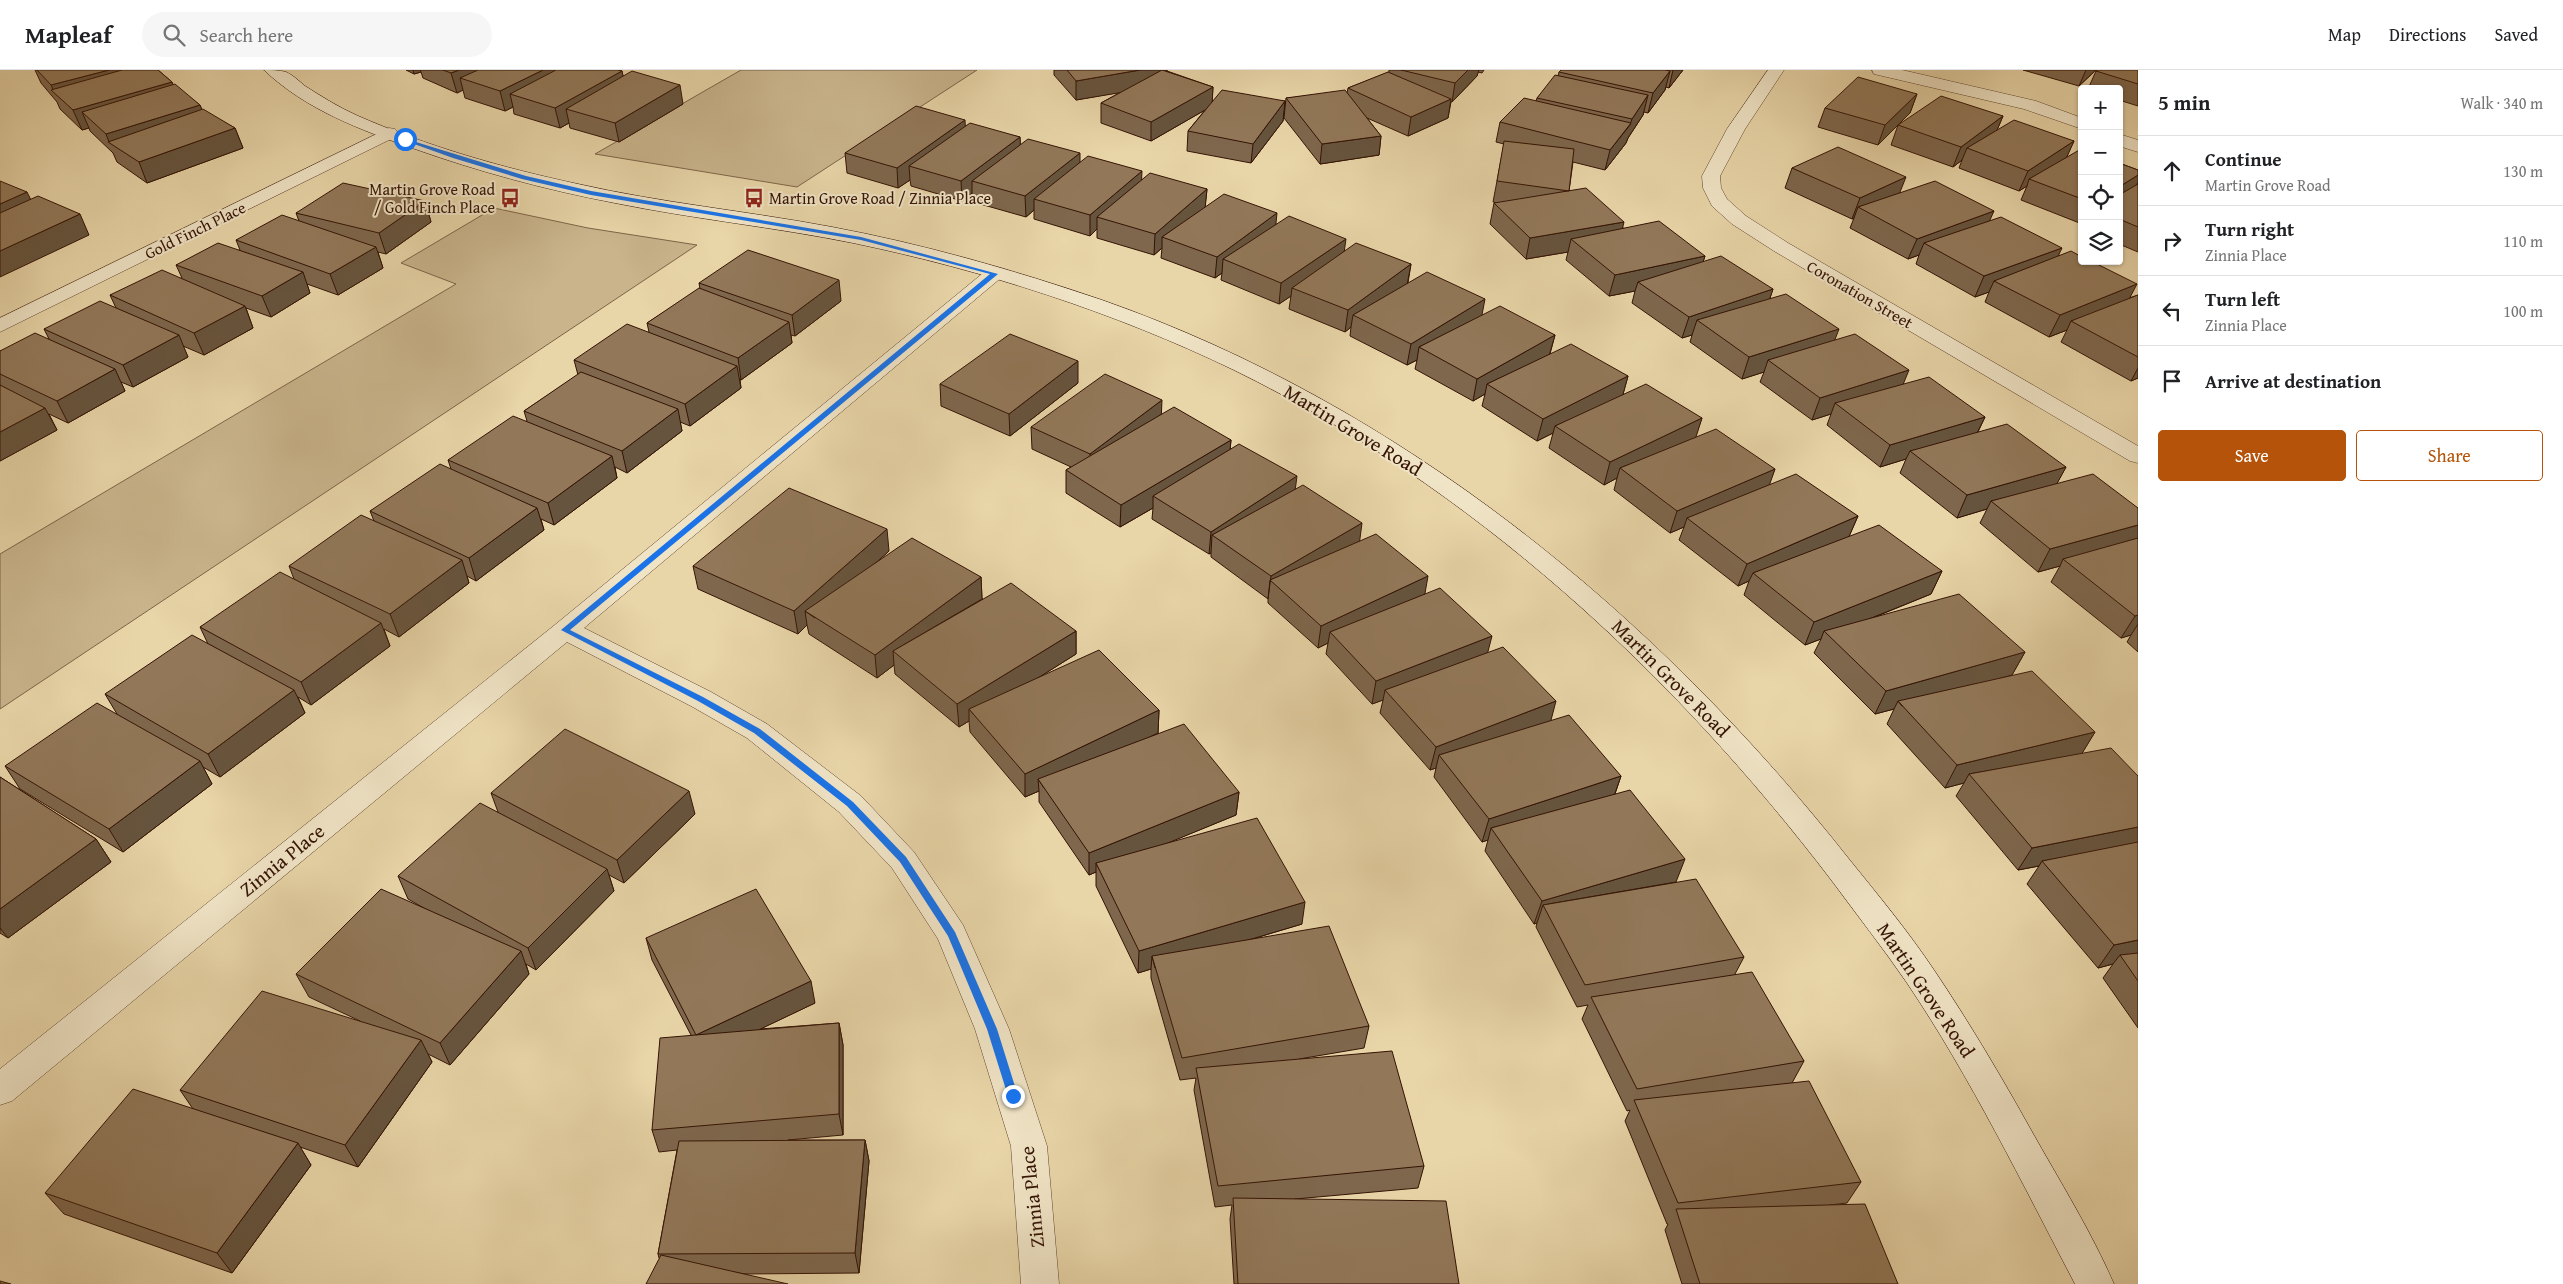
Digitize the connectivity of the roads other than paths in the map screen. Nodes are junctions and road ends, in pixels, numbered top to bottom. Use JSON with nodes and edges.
{"nodes":[{"id":1,"x":272,"y":70,"type":"edge"},
{"id":2,"x":1776,"y":70,"type":"edge"},
{"id":3,"x":1880,"y":70,"type":"edge"},
{"id":4,"x":2078,"y":123,"type":"edge"},
{"id":5,"x":389,"y":133,"type":"junction"},
{"id":6,"x":2123,"y":141,"type":"edge"},
{"id":7,"x":2138,"y":147,"type":"edge"},
{"id":8,"x":995,"y":274,"type":"junction"},
{"id":9,"x":0,"y":326,"type":"edge"},
{"id":10,"x":2138,"y":456,"type":"edge"},
{"id":11,"x":564,"y":630,"type":"junction"},
{"id":12,"x":0,"y":1090,"type":"edge"},
{"id":13,"x":1040,"y":1284,"type":"edge"},
{"id":14,"x":2095,"y":1284,"type":"edge"}],
"edges":[{"from":1,"to":5,"type":"street","name":"Martin Grove Road"},
{"from":2,"to":10,"type":"street","name":"Coronation Street"},
{"from":3,"to":4,"type":"street"},
{"from":5,"to":8,"type":"street","name":"Martin Grove Road"},
{"from":5,"to":9,"type":"street","name":"Gold Finch Place"},
{"from":6,"to":7,"type":"street"},
{"from":8,"to":11,"type":"street","name":"Zinnia Place"},
{"from":8,"to":14,"type":"street","name":"Martin Grove Road"},
{"from":11,"to":12,"type":"street","name":"Zinnia Place"},
{"from":11,"to":13,"type":"street","name":"Zinnia Place"}]}
